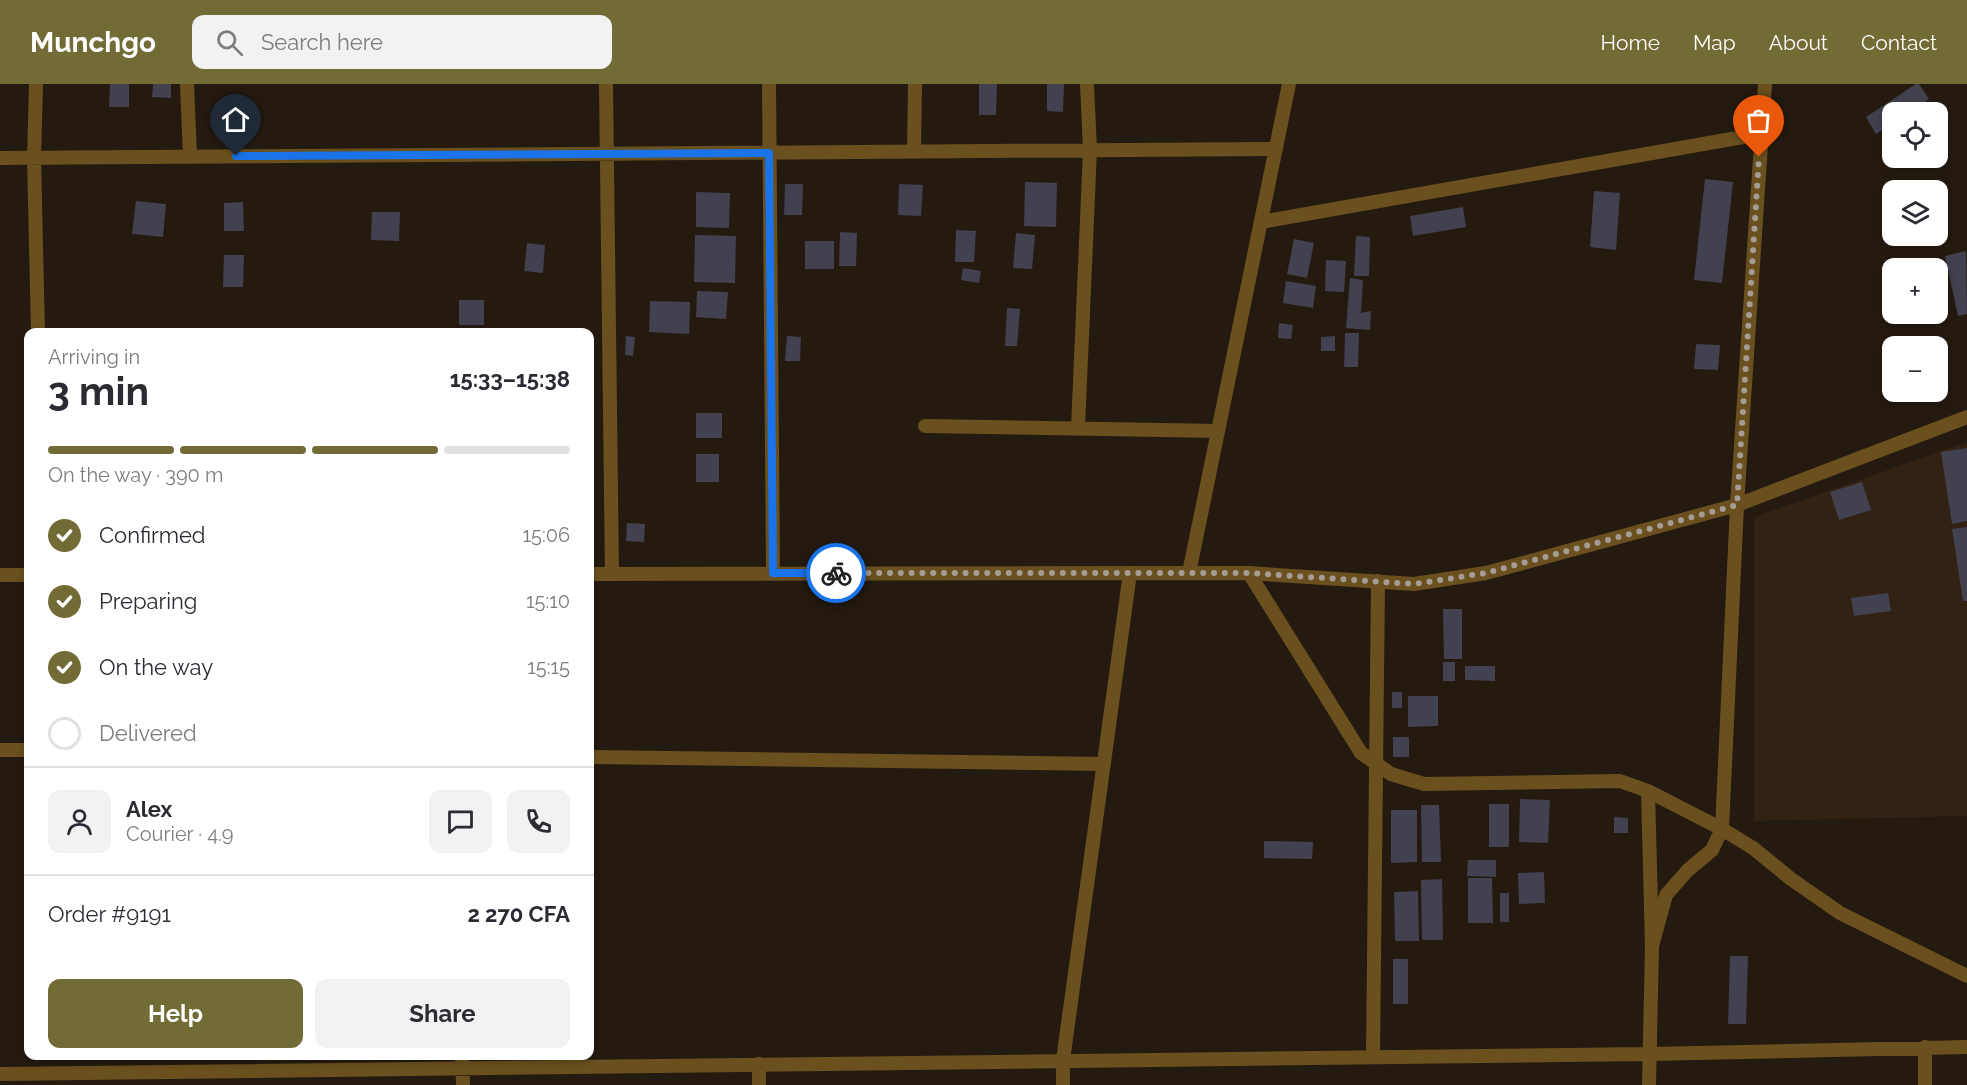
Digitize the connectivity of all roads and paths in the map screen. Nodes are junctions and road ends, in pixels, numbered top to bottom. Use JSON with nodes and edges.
{"nodes":[{"id":1,"x":36,"y":84,"type":"edge"},
{"id":2,"x":187,"y":84,"type":"edge"},
{"id":3,"x":606,"y":84,"type":"edge"},
{"id":4,"x":769,"y":84,"type":"edge"},
{"id":5,"x":915,"y":84,"type":"edge"},
{"id":6,"x":1087,"y":84,"type":"edge"},
{"id":7,"x":1289,"y":84,"type":"edge"},
{"id":8,"x":1765,"y":84,"type":"edge"},
{"id":9,"x":1760,"y":134,"type":"junction"},
{"id":10,"x":1276,"y":149,"type":"junction"},
{"id":11,"x":1090,"y":150,"type":"junction"},
{"id":12,"x":914,"y":151,"type":"junction"},
{"id":13,"x":769,"y":153,"type":"junction"},
{"id":14,"x":607,"y":154,"type":"junction"},
{"id":15,"x":189,"y":157,"type":"junction"},
{"id":16,"x":0,"y":158,"type":"edge"},
{"id":17,"x":34,"y":158,"type":"junction"},
{"id":18,"x":1261,"y":222,"type":"junction"},
{"id":19,"x":38,"y":328,"type":"edge"},
{"id":20,"x":1967,"y":417,"type":"edge"},
{"id":21,"x":925,"y":426,"type":"dead end"},
{"id":22,"x":1078,"y":428,"type":"junction"},
{"id":23,"x":1218,"y":431,"type":"junction"},
{"id":24,"x":1737,"y":505,"type":"junction"},
{"id":25,"x":773,"y":573,"type":"junction"},
{"id":26,"x":1130,"y":573,"type":"junction"},
{"id":27,"x":1189,"y":573,"type":"junction"},
{"id":28,"x":1249,"y":573,"type":"junction"},
{"id":29,"x":24,"y":574,"type":"edge"},
{"id":30,"x":594,"y":574,"type":"edge"},
{"id":31,"x":612,"y":574,"type":"junction"},
{"id":32,"x":0,"y":575,"type":"edge"},
{"id":33,"x":1378,"y":582,"type":"junction"},
{"id":34,"x":0,"y":750,"type":"edge"},
{"id":35,"x":24,"y":750,"type":"edge"},
{"id":36,"x":594,"y":757,"type":"edge"},
{"id":37,"x":1374,"y":763,"type":"junction"},
{"id":38,"x":1104,"y":764,"type":"junction"},
{"id":39,"x":1648,"y":791,"type":"junction"},
{"id":40,"x":1722,"y":829,"type":"junction"},
{"id":41,"x":1652,"y":946,"type":"junction"},
{"id":42,"x":1967,"y":976,"type":"edge"},
{"id":43,"x":1925,"y":1047,"type":"junction"},
{"id":44,"x":1967,"y":1047,"type":"edge"},
{"id":45,"x":1650,"y":1054,"type":"junction"},
{"id":46,"x":1373,"y":1057,"type":"junction"},
{"id":47,"x":1063,"y":1060,"type":"junction"},
{"id":48,"x":462,"y":1062,"type":"edge"},
{"id":49,"x":759,"y":1064,"type":"junction"},
{"id":50,"x":0,"y":1074,"type":"edge"},
{"id":51,"x":168,"y":1078,"type":"edge"},
{"id":52,"x":463,"y":1085,"type":"edge"},
{"id":53,"x":759,"y":1085,"type":"edge"},
{"id":54,"x":1063,"y":1085,"type":"edge"},
{"id":55,"x":1649,"y":1085,"type":"edge"},
{"id":56,"x":1925,"y":1085,"type":"edge"}],
"edges":[{"from":1,"to":17,"type":"street"},
{"from":2,"to":15,"type":"street"},
{"from":3,"to":14,"type":"street"},
{"from":4,"to":13,"type":"street"},
{"from":5,"to":12,"type":"street"},
{"from":6,"to":11,"type":"street"},
{"from":7,"to":10,"type":"street"},
{"from":8,"to":9,"type":"street"},
{"from":9,"to":18,"type":"street"},
{"from":9,"to":24,"type":"street"},
{"from":10,"to":11,"type":"street"},
{"from":10,"to":18,"type":"street"},
{"from":11,"to":12,"type":"street"},
{"from":11,"to":22,"type":"street"},
{"from":12,"to":13,"type":"street"},
{"from":13,"to":14,"type":"street"},
{"from":13,"to":25,"type":"street"},
{"from":14,"to":15,"type":"street"},
{"from":14,"to":31,"type":"street"},
{"from":15,"to":17,"type":"street"},
{"from":16,"to":17,"type":"street"},
{"from":17,"to":19,"type":"street"},
{"from":18,"to":23,"type":"street"},
{"from":20,"to":24,"type":"street"},
{"from":21,"to":22,"type":"street"},
{"from":22,"to":23,"type":"street"},
{"from":23,"to":27,"type":"street"},
{"from":24,"to":33,"type":"street"},
{"from":24,"to":40,"type":"street"},
{"from":25,"to":26,"type":"street"},
{"from":25,"to":31,"type":"street"},
{"from":26,"to":27,"type":"street"},
{"from":26,"to":38,"type":"street"},
{"from":27,"to":28,"type":"street"},
{"from":28,"to":33,"type":"street"},
{"from":28,"to":37,"type":"street"},
{"from":29,"to":32,"type":"street"},
{"from":30,"to":31,"type":"street"},
{"from":33,"to":37,"type":"street"},
{"from":34,"to":35,"type":"street"},
{"from":36,"to":38,"type":"street"},
{"from":37,"to":39,"type":"street"},
{"from":37,"to":46,"type":"street"},
{"from":38,"to":47,"type":"street"},
{"from":39,"to":40,"type":"street"},
{"from":39,"to":41,"type":"street"},
{"from":40,"to":41,"type":"street"},
{"from":40,"to":42,"type":"street"},
{"from":41,"to":45,"type":"street"},
{"from":43,"to":44,"type":"street"},
{"from":43,"to":45,"type":"street"},
{"from":43,"to":56,"type":"street"},
{"from":45,"to":46,"type":"street"},
{"from":45,"to":55,"type":"street"},
{"from":46,"to":47,"type":"street"},
{"from":47,"to":49,"type":"street"},
{"from":47,"to":54,"type":"street"},
{"from":48,"to":49,"type":"street"},
{"from":48,"to":51,"type":"street"},
{"from":48,"to":52,"type":"street"},
{"from":49,"to":53,"type":"street"},
{"from":50,"to":51,"type":"street"}]}
